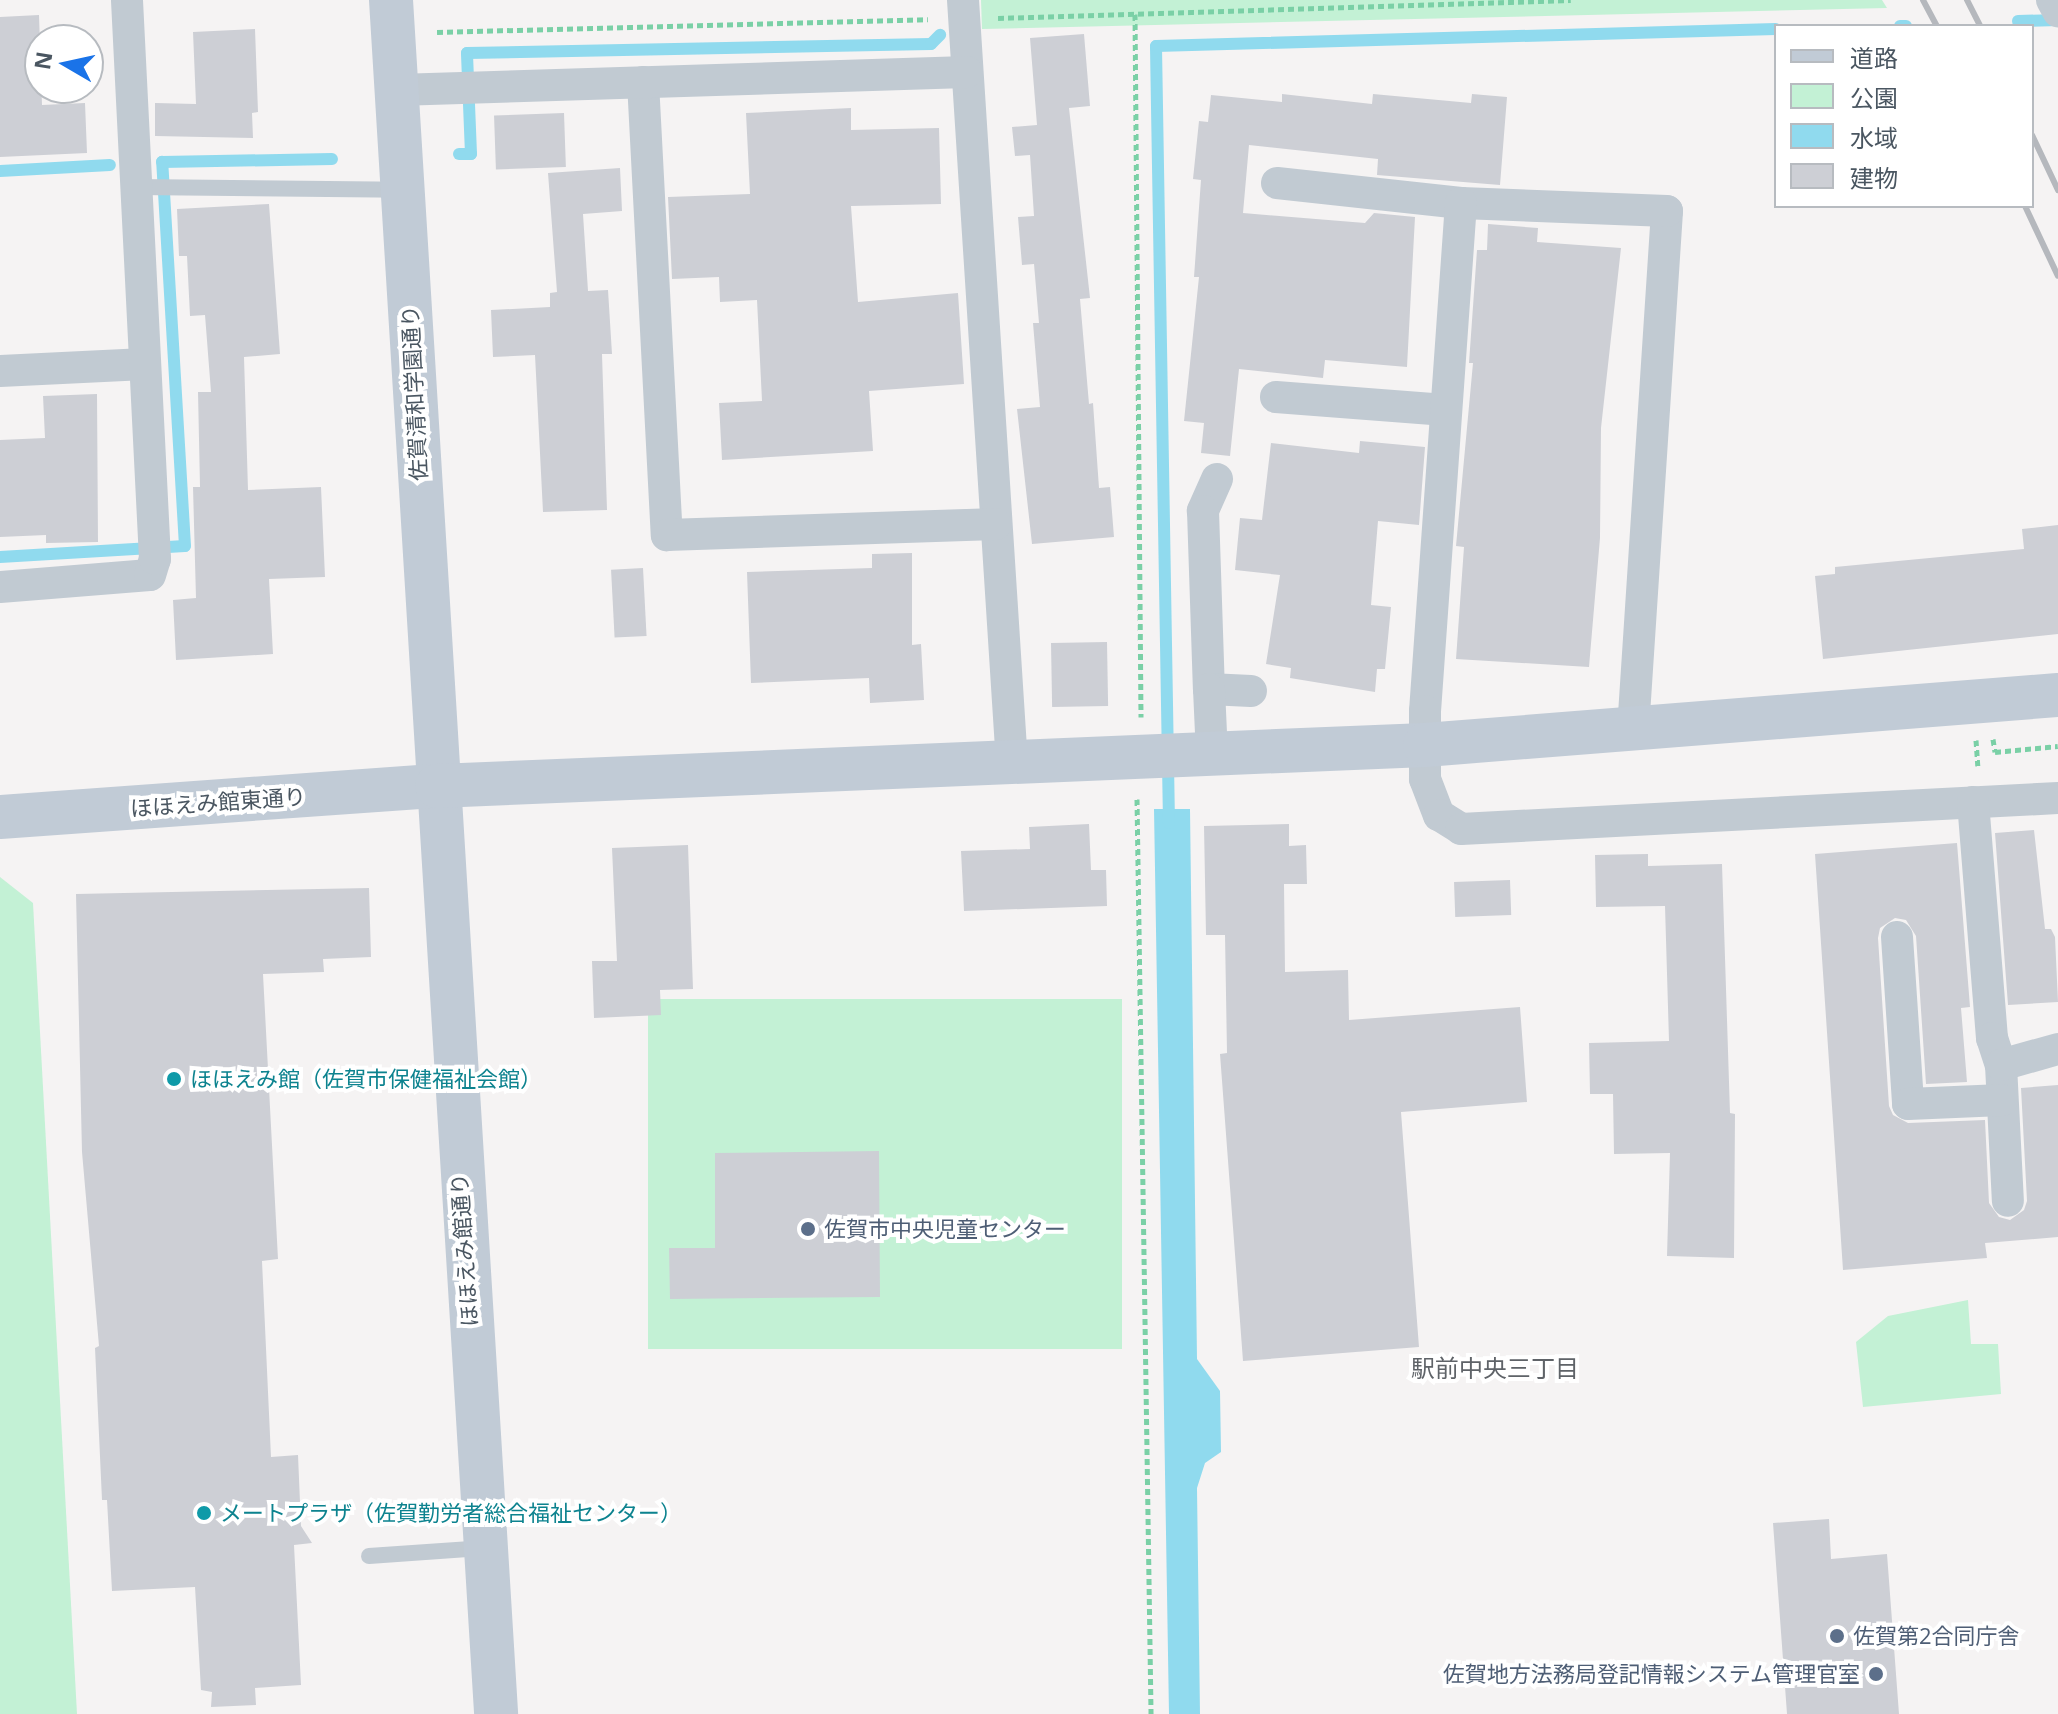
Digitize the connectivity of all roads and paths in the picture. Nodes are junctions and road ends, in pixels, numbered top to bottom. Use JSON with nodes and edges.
{"nodes":[{"id":1,"x":127,"y":0,"type":"edge"},
{"id":2,"x":391,"y":0,"type":"edge"},
{"id":3,"x":1571,"y":0,"type":"edge"},
{"id":4,"x":2052,"y":0,"type":"edge"},
{"id":5,"x":963,"y":9,"type":"edge"},
{"id":6,"x":2058,"y":11,"type":"edge"},
{"id":7,"x":1135,"y":14,"type":"junction"},
{"id":8,"x":437,"y":32,"type":"dead end"},
{"id":9,"x":967,"y":72,"type":"junction"},
{"id":10,"x":643,"y":82,"type":"junction"},
{"id":11,"x":397,"y":90,"type":"junction"},
{"id":12,"x":1277,"y":183,"type":"dead end"},
{"id":13,"x":136,"y":187,"type":"junction"},
{"id":14,"x":403,"y":191,"type":"junction"},
{"id":15,"x":1461,"y":203,"type":"junction"},
{"id":16,"x":145,"y":364,"type":"junction"},
{"id":17,"x":0,"y":371,"type":"edge"},
{"id":18,"x":1276,"y":397,"type":"dead end"},
{"id":19,"x":1446,"y":410,"type":"junction"},
{"id":20,"x":1217,"y":479,"type":"dead end"},
{"id":21,"x":996,"y":524,"type":"junction"},
{"id":22,"x":0,"y":587,"type":"edge"},
{"id":23,"x":1209,"y":689,"type":"junction"},
{"id":24,"x":1251,"y":691,"type":"dead end"},
{"id":25,"x":2058,"y":695,"type":"edge"},
{"id":26,"x":1633,"y":730,"type":"junction"},
{"id":27,"x":1425,"y":745,"type":"junction"},
{"id":28,"x":2058,"y":746,"type":"edge"},
{"id":29,"x":1995,"y":752,"type":"dead end"},
{"id":30,"x":1203,"y":755,"type":"junction"},
{"id":31,"x":1137,"y":758,"type":"junction"},
{"id":32,"x":1012,"y":764,"type":"junction"},
{"id":33,"x":437,"y":786,"type":"junction"},
{"id":34,"x":2058,"y":798,"type":"edge"},
{"id":35,"x":1973,"y":802,"type":"junction"},
{"id":36,"x":0,"y":817,"type":"edge"},
{"id":37,"x":1897,"y":937,"type":"dead end"},
{"id":38,"x":2058,"y":1049,"type":"edge"},
{"id":39,"x":2001,"y":1065,"type":"junction"},
{"id":40,"x":2002,"y":1100,"type":"junction"},
{"id":41,"x":2008,"y":1201,"type":"dead end"},
{"id":42,"x":482,"y":1548,"type":"junction"},
{"id":43,"x":369,"y":1556,"type":"dead end"},
{"id":44,"x":496,"y":1714,"type":"edge"},
{"id":45,"x":1151,"y":1714,"type":"edge"}],
"edges":[{"from":1,"to":13,"type":"street"},
{"from":2,"to":11,"type":"street","name":"佐賀清和学園通り"},
{"from":3,"to":7,"type":"path"},
{"from":4,"to":6,"type":"street"},
{"from":5,"to":7,"type":"path"},
{"from":5,"to":8,"type":"path"},
{"from":5,"to":9,"type":"street"},
{"from":7,"to":31,"type":"path"},
{"from":9,"to":10,"type":"street"},
{"from":9,"to":21,"type":"street"},
{"from":10,"to":11,"type":"street"},
{"from":10,"to":21,"type":"street"},
{"from":11,"to":14,"type":"street","name":"佐賀清和学園通り"},
{"from":12,"to":15,"type":"street"},
{"from":13,"to":14,"type":"lane"},
{"from":13,"to":16,"type":"street"},
{"from":14,"to":33,"type":"street","name":"佐賀清和学園通り"},
{"from":15,"to":19,"type":"street"},
{"from":15,"to":26,"type":"street"},
{"from":16,"to":17,"type":"street"},
{"from":16,"to":22,"type":"street"},
{"from":18,"to":19,"type":"street"},
{"from":19,"to":27,"type":"street"},
{"from":20,"to":23,"type":"street"},
{"from":21,"to":32,"type":"street"},
{"from":23,"to":24,"type":"street"},
{"from":23,"to":30,"type":"street"},
{"from":25,"to":26,"type":"street","name":"ほほえみ館東通り"},
{"from":26,"to":27,"type":"street","name":"ほほえみ館東通り"},
{"from":27,"to":30,"type":"street","name":"ほほえみ館東通り"},
{"from":27,"to":35,"type":"street"},
{"from":28,"to":29,"type":"path"},
{"from":30,"to":31,"type":"street","name":"ほほえみ館東通り"},
{"from":31,"to":32,"type":"street","name":"ほほえみ館東通り"},
{"from":31,"to":45,"type":"path"},
{"from":32,"to":33,"type":"street","name":"ほほえみ館東通り"},
{"from":33,"to":36,"type":"street","name":"ほほえみ館東通り"},
{"from":33,"to":42,"type":"street","name":"ほほえみ館通り"},
{"from":34,"to":35,"type":"street"},
{"from":35,"to":39,"type":"street"},
{"from":37,"to":40,"type":"street"},
{"from":38,"to":39,"type":"street"},
{"from":39,"to":40,"type":"street"},
{"from":40,"to":41,"type":"street"},
{"from":42,"to":43,"type":"lane"},
{"from":42,"to":44,"type":"street","name":"ほほえみ館通り"}]}
